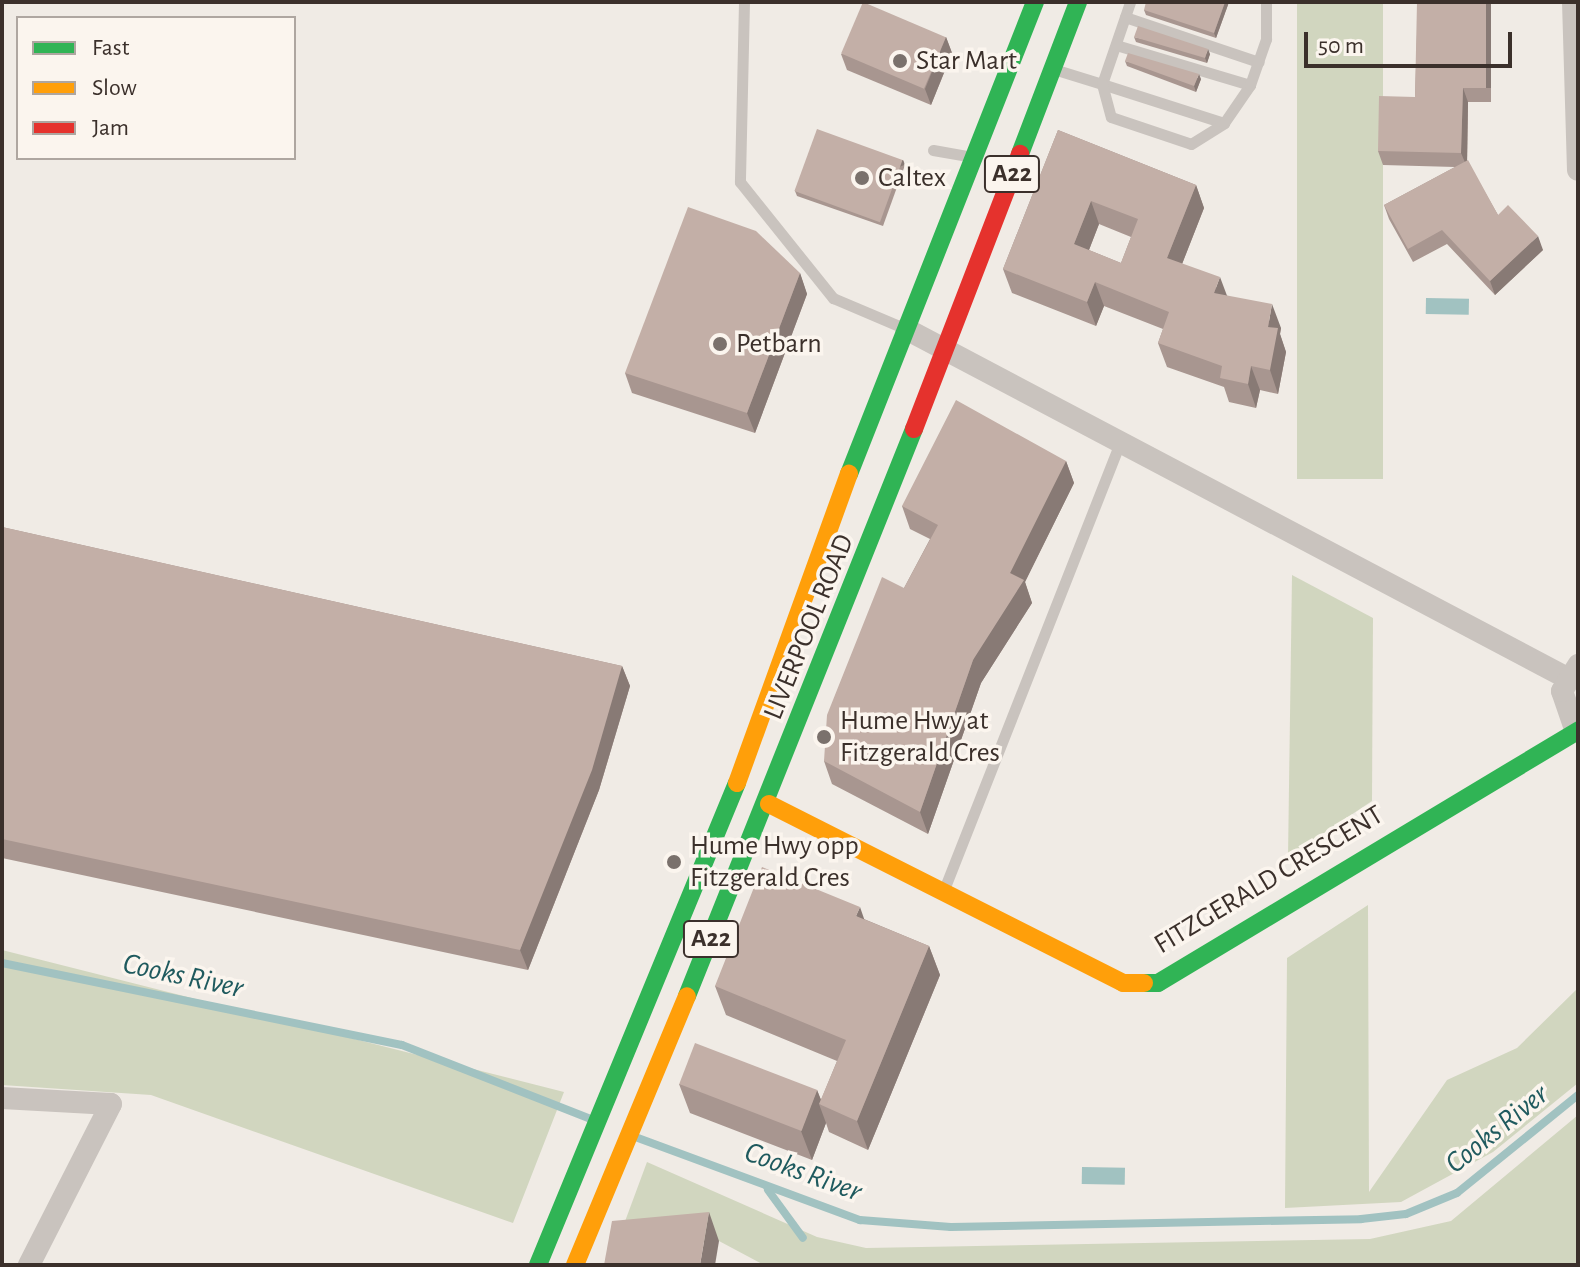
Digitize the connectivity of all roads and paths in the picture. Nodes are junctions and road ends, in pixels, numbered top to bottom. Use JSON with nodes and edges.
{"nodes":[{"id":1,"x":744,"y":2,"type":"edge"},
{"id":2,"x":1035,"y":2,"type":"edge"},
{"id":3,"x":1078,"y":2,"type":"edge"},
{"id":4,"x":1130,"y":2,"type":"edge"},
{"id":5,"x":1266,"y":2,"type":"edge"},
{"id":6,"x":1573,"y":2,"type":"edge"},
{"id":7,"x":1125,"y":17,"type":"junction"},
{"id":8,"x":1116,"y":45,"type":"junction"},
{"id":9,"x":1259,"y":62,"type":"junction"},
{"id":10,"x":1053,"y":69,"type":"junction"},
{"id":11,"x":1102,"y":84,"type":"junction"},
{"id":12,"x":1250,"y":85,"type":"junction"},
{"id":13,"x":1224,"y":123,"type":"junction"},
{"id":14,"x":933,"y":150,"type":"dead end"},
{"id":15,"x":979,"y":158,"type":"junction"},
{"id":16,"x":1578,"y":170,"type":"edge"},
{"id":17,"x":906,"y":329,"type":"junction"},
{"id":18,"x":947,"y":347,"type":"junction"},
{"id":19,"x":1121,"y":440,"type":"junction"},
{"id":20,"x":1572,"y":671,"type":"edge"},
{"id":21,"x":1576,"y":730,"type":"edge"},
{"id":22,"x":769,"y":804,"type":"junction"},
{"id":23,"x":943,"y":892,"type":"junction"},
{"id":24,"x":2,"y":1098,"type":"edge"},
{"id":25,"x":29,"y":1265,"type":"edge"},
{"id":26,"x":538,"y":1265,"type":"edge"},
{"id":27,"x":575,"y":1265,"type":"edge"}],
"edges":[{"from":1,"to":17,"type":"lane"},
{"from":2,"to":15,"type":"main road","name":"LIVERPOOL ROAD","number":"A22"},
{"from":3,"to":10,"type":"main road","name":"LIVERPOOL ROAD","number":"A22"},
{"from":4,"to":7,"type":"lane"},
{"from":5,"to":9,"type":"lane"},
{"from":6,"to":16,"type":"street"},
{"from":7,"to":8,"type":"lane"},
{"from":7,"to":9,"type":"lane"},
{"from":8,"to":11,"type":"lane"},
{"from":8,"to":12,"type":"lane"},
{"from":9,"to":12,"type":"lane"},
{"from":10,"to":11,"type":"lane"},
{"from":10,"to":18,"type":"main road","name":"LIVERPOOL ROAD","number":"A22"},
{"from":11,"to":13,"type":"lane"},
{"from":11,"to":13,"type":"lane"},
{"from":12,"to":13,"type":"lane"},
{"from":14,"to":15,"type":"lane"},
{"from":15,"to":17,"type":"main road","name":"LIVERPOOL ROAD","number":"A22"},
{"from":17,"to":18,"type":"street","name":"FITZGERALD CRESCENT"},
{"from":17,"to":26,"type":"main road","name":"LIVERPOOL ROAD","number":"A22"},
{"from":18,"to":19,"type":"street","name":"FITZGERALD CRESCENT"},
{"from":18,"to":22,"type":"main road","name":"LIVERPOOL ROAD","number":"A22"},
{"from":19,"to":20,"type":"street","name":"FITZGERALD CRESCENT"},
{"from":19,"to":23,"type":"lane"},
{"from":20,"to":21,"type":"street","name":"FITZGERALD CRESCENT"},
{"from":21,"to":23,"type":"main road","name":"FITZGERALD CRESCENT"},
{"from":22,"to":23,"type":"main road","name":"FITZGERALD CRESCENT"},
{"from":22,"to":27,"type":"main road","name":"LIVERPOOL ROAD","number":"A22"},
{"from":24,"to":25,"type":"street"}]}
